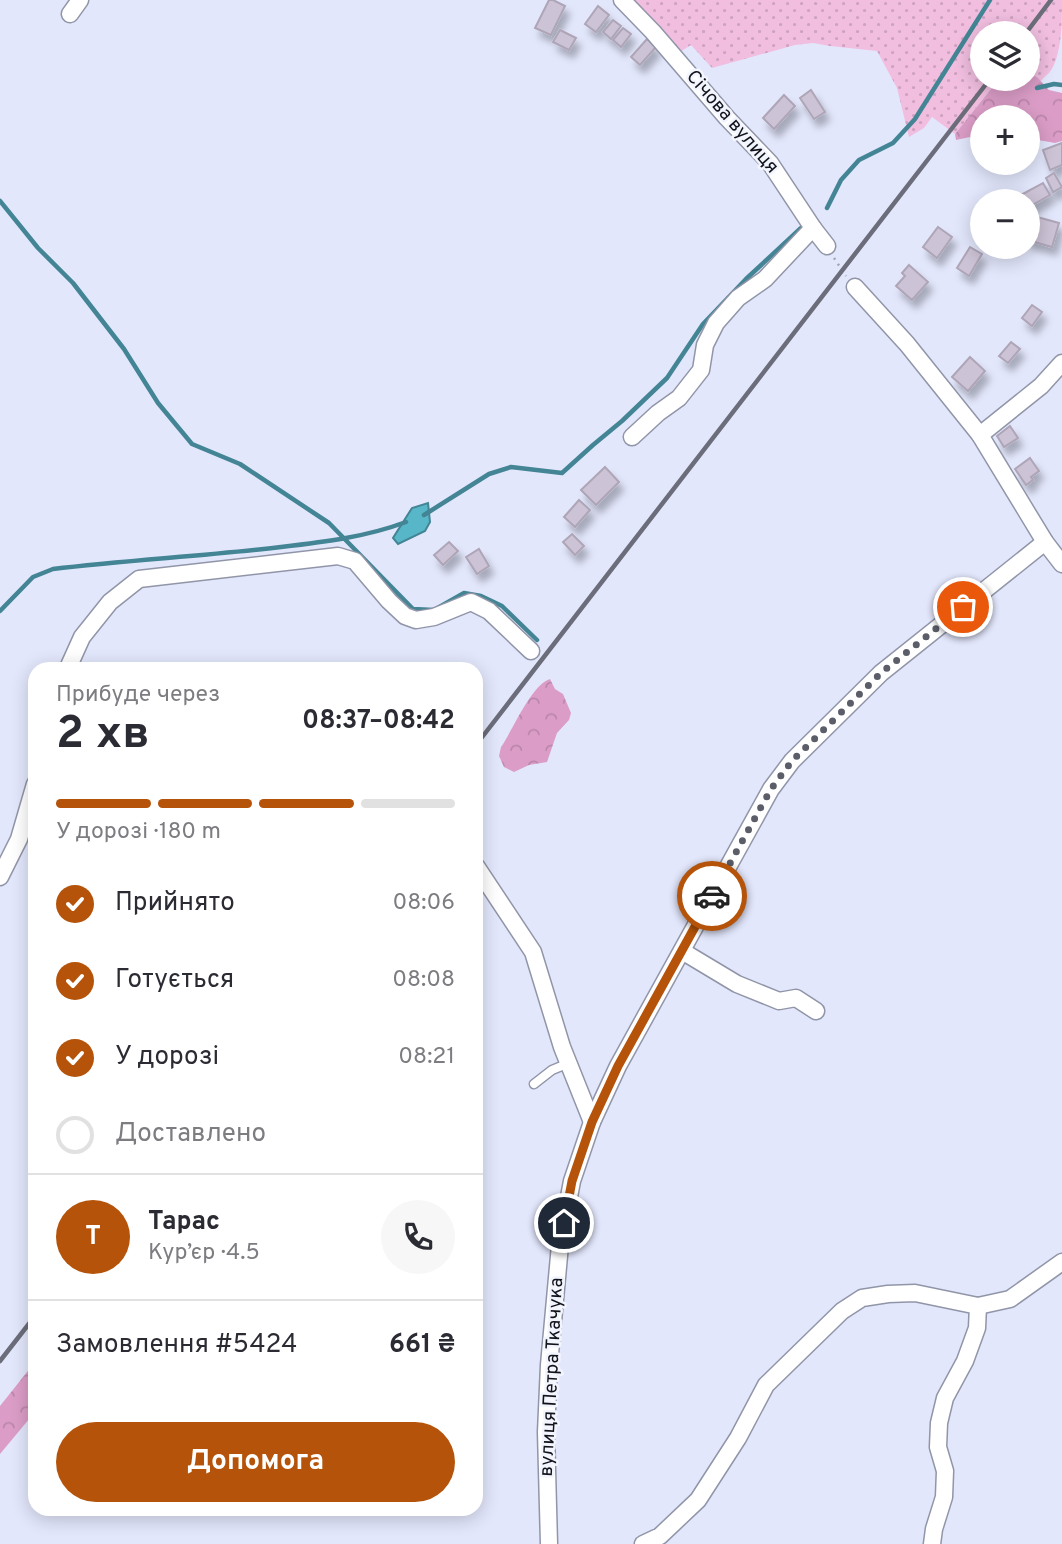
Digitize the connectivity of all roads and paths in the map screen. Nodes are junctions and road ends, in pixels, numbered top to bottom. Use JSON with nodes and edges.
{"nodes":[{"id":1,"x":80,"y":0,"type":"edge"},
{"id":2,"x":622,"y":0,"type":"edge"},
{"id":3,"x":70,"y":14,"type":"dead end"},
{"id":4,"x":813,"y":228,"type":"junction"},
{"id":5,"x":827,"y":246,"type":"joint"},
{"id":6,"x":855,"y":287,"type":"joint"},
{"id":7,"x":1062,"y":363,"type":"edge"},
{"id":8,"x":980,"y":435,"type":"junction"},
{"id":9,"x":632,"y":437,"type":"dead end"},
{"id":10,"x":1045,"y":542,"type":"junction"},
{"id":11,"x":1062,"y":564,"type":"edge"},
{"id":12,"x":531,"y":652,"type":"dead end"},
{"id":13,"x":71,"y":662,"type":"edge"},
{"id":14,"x":28,"y":808,"type":"edge"},
{"id":15,"x":0,"y":877,"type":"edge"},
{"id":16,"x":483,"y":877,"type":"edge"},
{"id":17,"x":682,"y":951,"type":"junction"},
{"id":18,"x":816,"y":1011,"type":"dead end"},
{"id":19,"x":569,"y":1063,"type":"junction"},
{"id":20,"x":534,"y":1084,"type":"dead end"},
{"id":21,"x":592,"y":1122,"type":"junction"},
{"id":22,"x":1062,"y":1262,"type":"edge"},
{"id":23,"x":978,"y":1306,"type":"junction"},
{"id":24,"x":549,"y":1544,"type":"edge"},
{"id":25,"x":643,"y":1544,"type":"edge"},
{"id":26,"x":932,"y":1544,"type":"edge"}],
"edges":[{"from":1,"to":3,"type":"street"},
{"from":2,"to":4,"type":"street","name":"Січова вулиця"},
{"from":4,"to":5,"type":"street","name":"Січова вулиця"},
{"from":4,"to":9,"type":"street"},
{"from":5,"to":6,"type":"path"},
{"from":6,"to":8,"type":"street"},
{"from":7,"to":8,"type":"street"},
{"from":8,"to":10,"type":"street"},
{"from":10,"to":11,"type":"street"},
{"from":10,"to":17,"type":"street","name":"вулиця Петра Ткачука"},
{"from":12,"to":13,"type":"street"},
{"from":14,"to":15,"type":"street"},
{"from":16,"to":19,"type":"street"},
{"from":17,"to":18,"type":"street"},
{"from":17,"to":21,"type":"street","name":"вулиця Петра Ткачука"},
{"from":19,"to":20,"type":"lane"},
{"from":19,"to":21,"type":"street"},
{"from":21,"to":24,"type":"street","name":"вулиця Петра Ткачука"},
{"from":22,"to":23,"type":"street"},
{"from":23,"to":25,"type":"street"},
{"from":23,"to":26,"type":"street"}]}
